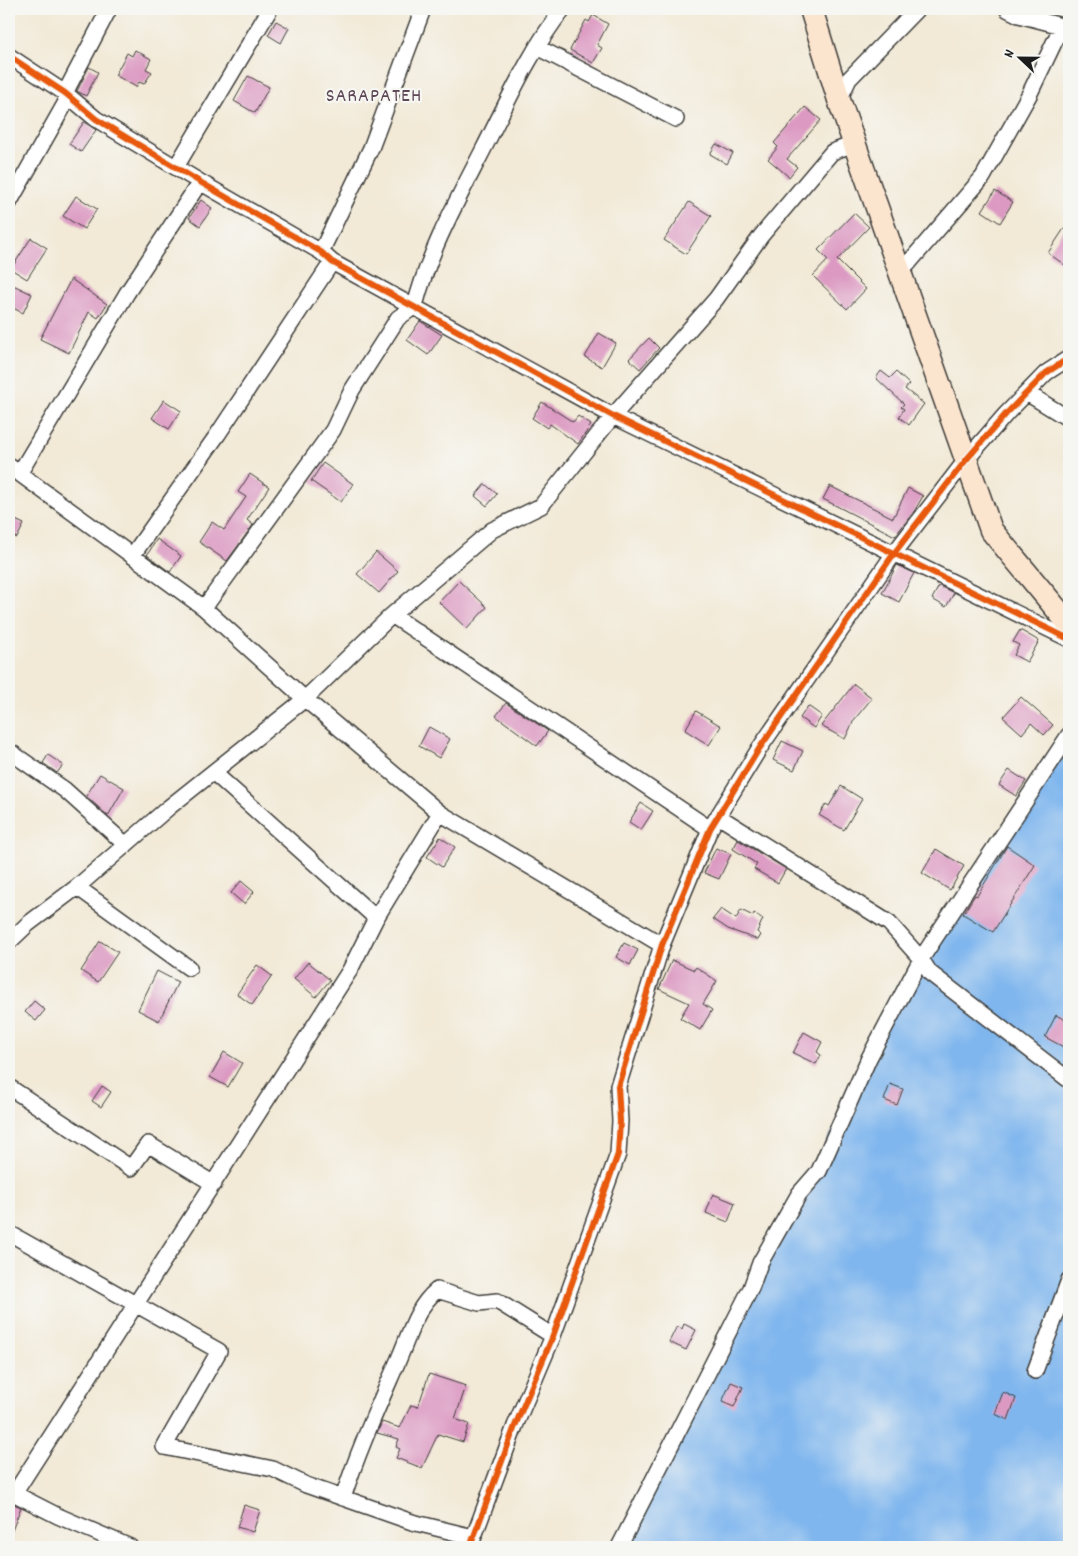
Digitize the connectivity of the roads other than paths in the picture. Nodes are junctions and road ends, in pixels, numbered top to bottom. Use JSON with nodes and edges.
{"nodes":[{"id":1,"x":109,"y":9,"type":"edge"},
{"id":2,"x":270,"y":9,"type":"edge"},
{"id":3,"x":423,"y":9,"type":"edge"},
{"id":4,"x":563,"y":9,"type":"edge"},
{"id":5,"x":811,"y":9,"type":"edge"},
{"id":6,"x":917,"y":9,"type":"edge"},
{"id":7,"x":1008,"y":9,"type":"edge"},
{"id":8,"x":1066,"y":27,"type":"edge"},
{"id":9,"x":537,"y":47,"type":"junction"},
{"id":10,"x":9,"y":56,"type":"edge"},
{"id":11,"x":65,"y":93,"type":"junction"},
{"id":12,"x":838,"y":100,"type":"junction"},
{"id":13,"x":676,"y":119,"type":"dead end"},
{"id":14,"x":854,"y":144,"type":"junction"},
{"id":15,"x":176,"y":167,"type":"junction"},
{"id":16,"x":200,"y":182,"type":"junction"},
{"id":17,"x":9,"y":203,"type":"edge"},
{"id":18,"x":327,"y":257,"type":"junction"},
{"id":19,"x":900,"y":274,"type":"junction"},
{"id":20,"x":415,"y":306,"type":"junction"},
{"id":21,"x":1069,"y":345,"type":"edge"},
{"id":22,"x":1069,"y":358,"type":"edge"},
{"id":23,"x":1046,"y":373,"type":"junction"},
{"id":24,"x":1027,"y":393,"type":"junction"},
{"id":25,"x":613,"y":416,"type":"junction"},
{"id":26,"x":1069,"y":419,"type":"edge"},
{"id":27,"x":966,"y":460,"type":"junction"},
{"id":28,"x":14,"y":470,"type":"edge"},
{"id":29,"x":895,"y":552,"type":"junction"},
{"id":30,"x":132,"y":556,"type":"junction"},
{"id":31,"x":204,"y":608,"type":"junction"},
{"id":32,"x":392,"y":615,"type":"junction"},
{"id":33,"x":1069,"y":624,"type":"edge"},
{"id":34,"x":1069,"y":639,"type":"edge"},
{"id":35,"x":306,"y":699,"type":"junction"},
{"id":36,"x":1069,"y":735,"type":"edge"},
{"id":37,"x":9,"y":751,"type":"edge"},
{"id":38,"x":212,"y":772,"type":"junction"},
{"id":39,"x":440,"y":813,"type":"junction"},
{"id":40,"x":718,"y":816,"type":"junction"},
{"id":41,"x":710,"y":829,"type":"junction"},
{"id":42,"x":126,"y":845,"type":"junction"},
{"id":43,"x":77,"y":887,"type":"junction"},
{"id":44,"x":376,"y":918,"type":"junction"},
{"id":45,"x":9,"y":942,"type":"edge"},
{"id":46,"x":662,"y":945,"type":"junction"},
{"id":47,"x":921,"y":959,"type":"junction"},
{"id":48,"x":189,"y":968,"type":"dead end"},
{"id":49,"x":1069,"y":1080,"type":"edge"},
{"id":50,"x":9,"y":1087,"type":"edge"},
{"id":51,"x":214,"y":1184,"type":"junction"},
{"id":52,"x":9,"y":1234,"type":"edge"},
{"id":53,"x":1069,"y":1280,"type":"edge"},
{"id":54,"x":137,"y":1305,"type":"junction"},
{"id":55,"x":553,"y":1336,"type":"junction"},
{"id":56,"x":1035,"y":1371,"type":"dead end"},
{"id":57,"x":12,"y":1492,"type":"edge"},
{"id":58,"x":343,"y":1498,"type":"junction"},
{"id":59,"x":472,"y":1542,"type":"edge"},
{"id":60,"x":120,"y":1545,"type":"edge"},
{"id":61,"x":619,"y":1547,"type":"edge"}],
"edges":[{"from":1,"to":11,"type":"street"},
{"from":2,"to":15,"type":"street"},
{"from":3,"to":18,"type":"street"},
{"from":4,"to":9,"type":"street"},
{"from":5,"to":12,"type":"street"},
{"from":6,"to":12,"type":"street"},
{"from":7,"to":8,"type":"street"},
{"from":8,"to":19,"type":"street"},
{"from":9,"to":13,"type":"street"},
{"from":9,"to":20,"type":"street"},
{"from":10,"to":11,"type":"street"},
{"from":11,"to":15,"type":"street"},
{"from":11,"to":17,"type":"street"},
{"from":12,"to":14,"type":"street"},
{"from":14,"to":19,"type":"street"},
{"from":14,"to":25,"type":"street"},
{"from":15,"to":16,"type":"street"},
{"from":16,"to":18,"type":"street"},
{"from":16,"to":28,"type":"street"},
{"from":18,"to":20,"type":"street"},
{"from":18,"to":30,"type":"street"},
{"from":19,"to":27,"type":"street"},
{"from":20,"to":25,"type":"street"},
{"from":20,"to":31,"type":"street"},
{"from":21,"to":23,"type":"street"},
{"from":22,"to":23,"type":"street"},
{"from":23,"to":24,"type":"street"},
{"from":24,"to":26,"type":"street"},
{"from":24,"to":27,"type":"street"},
{"from":25,"to":29,"type":"street"},
{"from":25,"to":32,"type":"street"},
{"from":27,"to":29,"type":"street"},
{"from":27,"to":33,"type":"street"},
{"from":28,"to":30,"type":"street"},
{"from":29,"to":34,"type":"street"},
{"from":29,"to":40,"type":"street"},
{"from":30,"to":31,"type":"street"},
{"from":31,"to":35,"type":"street"},
{"from":32,"to":35,"type":"street"},
{"from":32,"to":41,"type":"street"},
{"from":35,"to":38,"type":"street"},
{"from":35,"to":39,"type":"street"},
{"from":36,"to":47,"type":"street"},
{"from":37,"to":42,"type":"street"},
{"from":38,"to":42,"type":"street"},
{"from":38,"to":44,"type":"street"},
{"from":39,"to":44,"type":"street"},
{"from":39,"to":46,"type":"street"},
{"from":40,"to":41,"type":"street"},
{"from":40,"to":47,"type":"street"},
{"from":41,"to":46,"type":"street"},
{"from":42,"to":43,"type":"street"},
{"from":43,"to":45,"type":"street"},
{"from":43,"to":48,"type":"street"},
{"from":44,"to":51,"type":"street"},
{"from":46,"to":55,"type":"street"},
{"from":47,"to":49,"type":"street"},
{"from":47,"to":61,"type":"street"},
{"from":50,"to":51,"type":"street"},
{"from":51,"to":54,"type":"street"},
{"from":52,"to":54,"type":"street"},
{"from":53,"to":56,"type":"street"},
{"from":54,"to":57,"type":"street"},
{"from":54,"to":58,"type":"street"},
{"from":55,"to":58,"type":"street"},
{"from":55,"to":59,"type":"street"},
{"from":57,"to":60,"type":"street"},
{"from":58,"to":59,"type":"street"}]}
